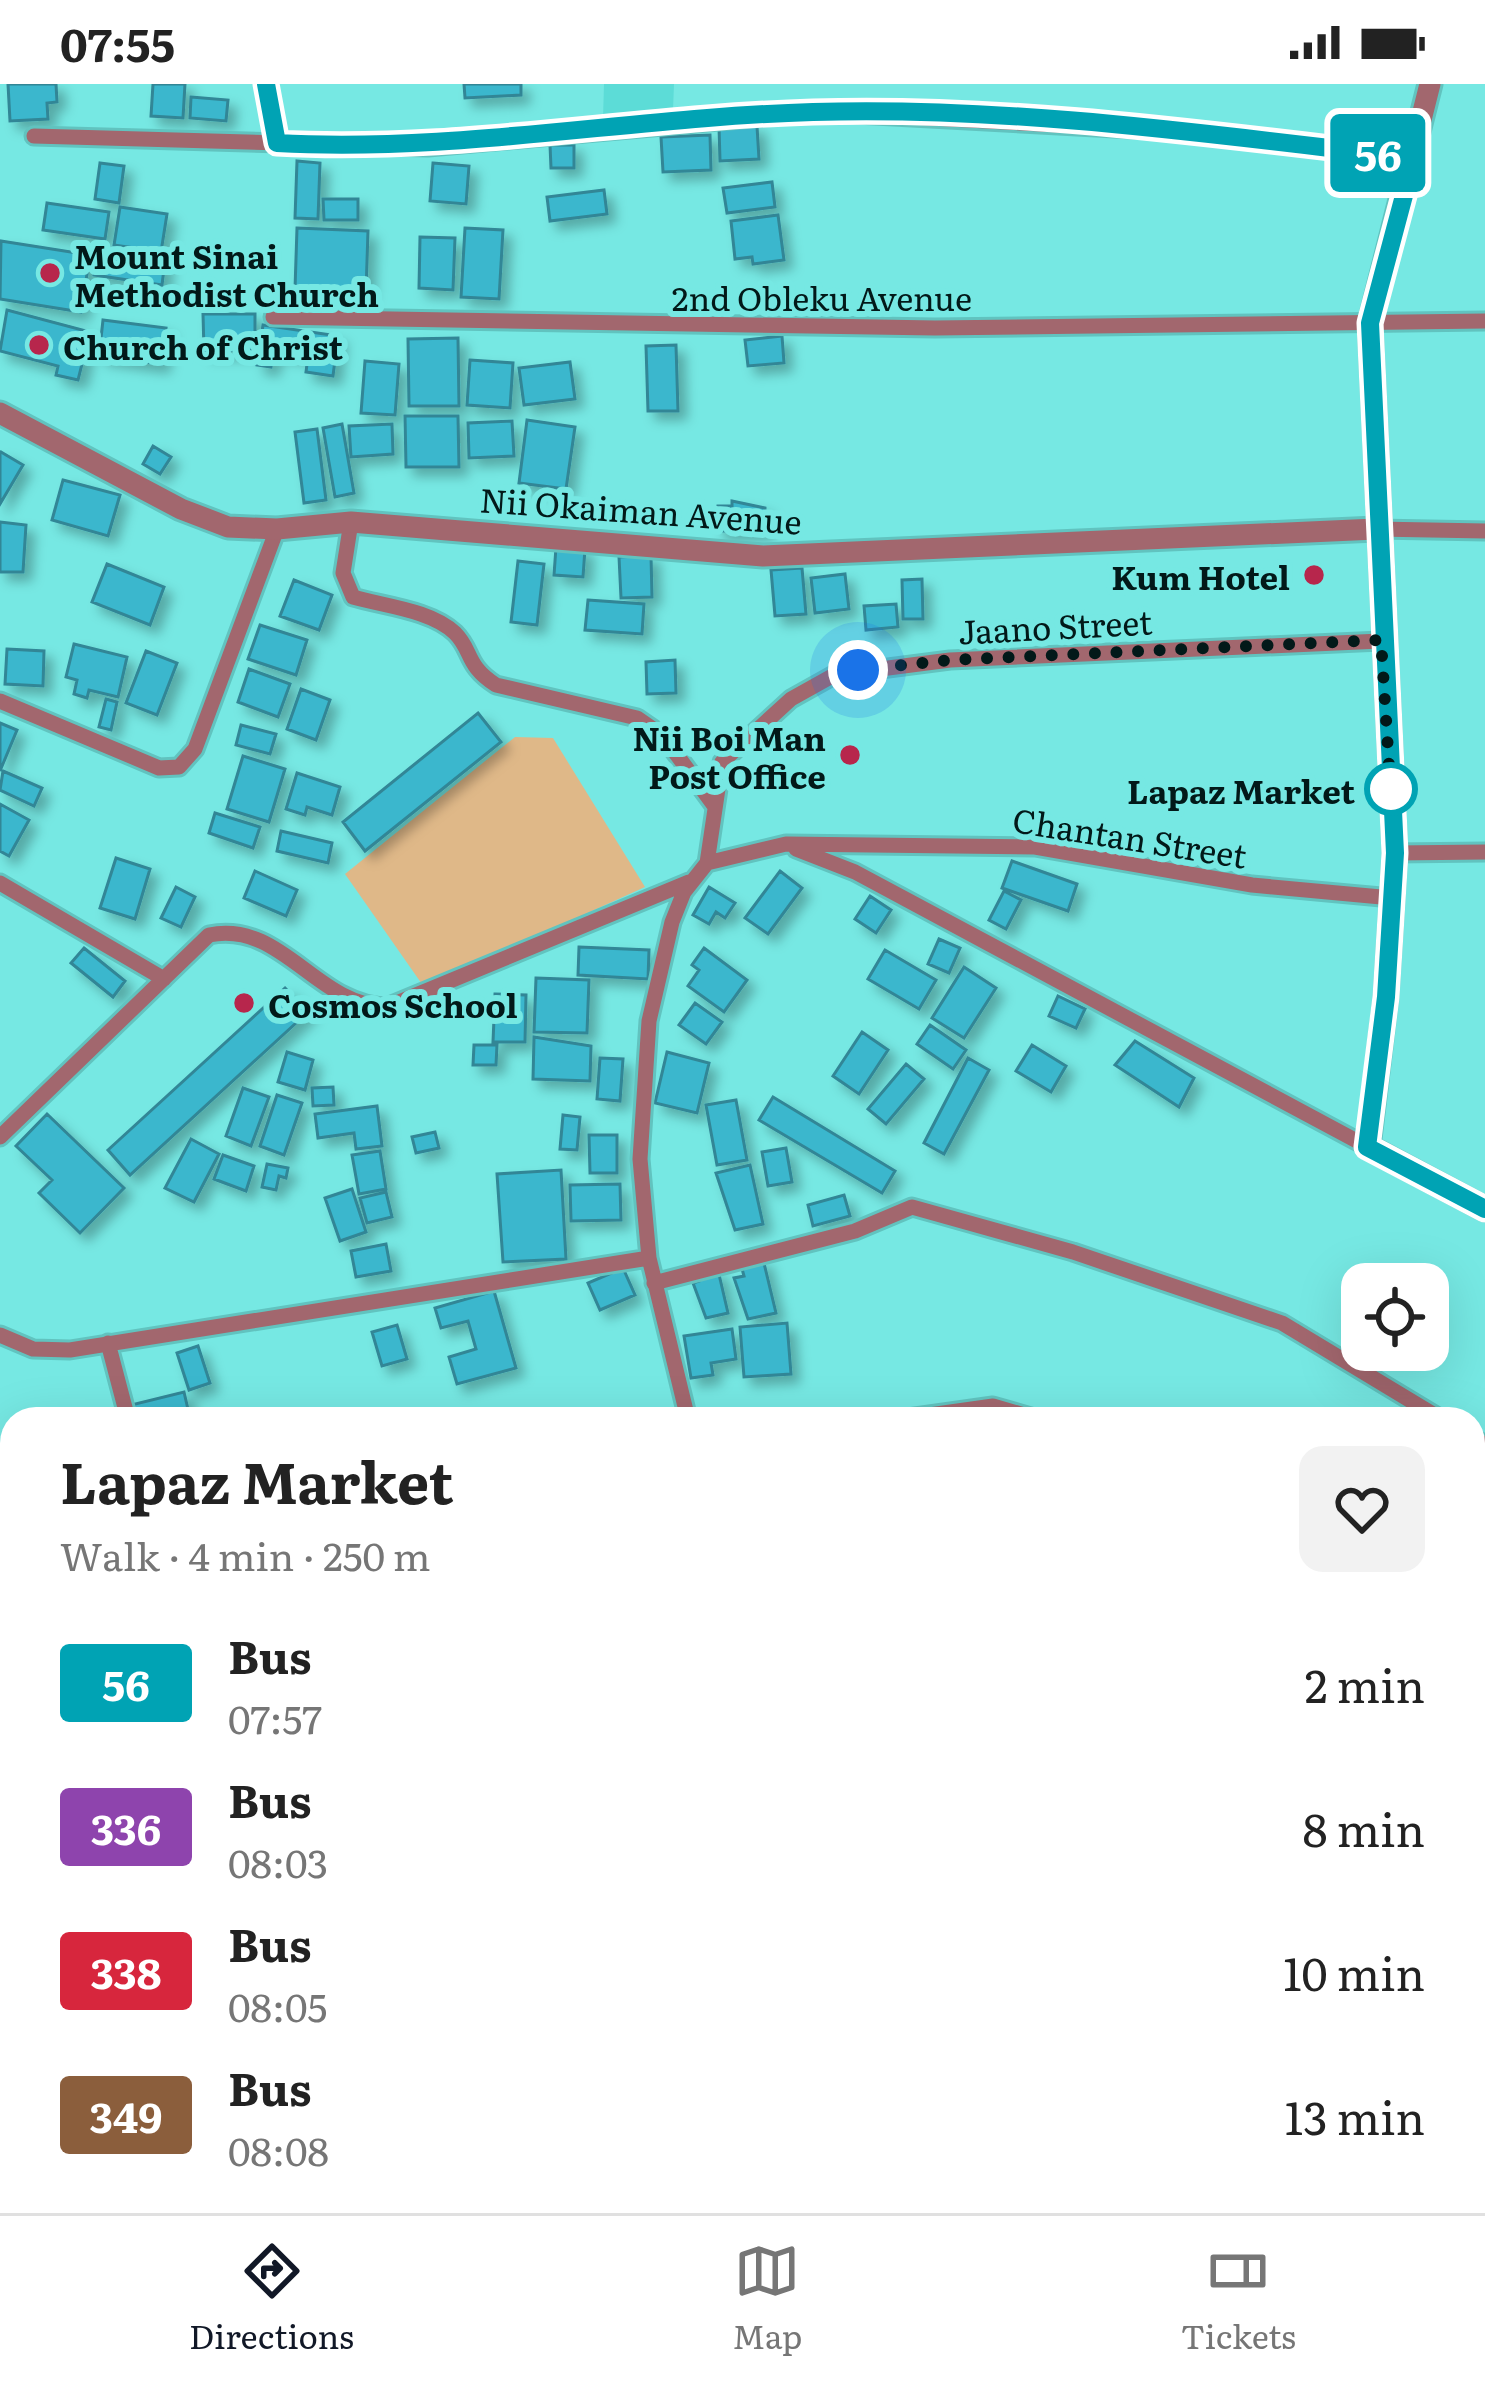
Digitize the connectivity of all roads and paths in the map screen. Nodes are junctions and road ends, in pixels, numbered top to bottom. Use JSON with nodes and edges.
{"nodes":[{"id":1,"x":266,"y":84,"type":"edge"},
{"id":2,"x":1430,"y":84,"type":"edge"},
{"id":3,"x":34,"y":136,"type":"dead end"},
{"id":4,"x":277,"y":143,"type":"junction"},
{"id":5,"x":1414,"y":158,"type":"junction"},
{"id":6,"x":273,"y":316,"type":"dead end"},
{"id":7,"x":1485,"y":321,"type":"edge"},
{"id":8,"x":1370,"y":323,"type":"junction"},
{"id":9,"x":0,"y":413,"type":"edge"},
{"id":10,"x":351,"y":521,"type":"junction"},
{"id":11,"x":277,"y":529,"type":"junction"},
{"id":12,"x":1376,"y":529,"type":"junction"},
{"id":13,"x":1485,"y":531,"type":"edge"},
{"id":14,"x":1381,"y":640,"type":"junction"},
{"id":15,"x":0,"y":701,"type":"edge"},
{"id":16,"x":713,"y":804,"type":"junction"},
{"id":17,"x":786,"y":844,"type":"junction"},
{"id":18,"x":1395,"y":853,"type":"junction"},
{"id":19,"x":1485,"y":853,"type":"edge"},
{"id":20,"x":707,"y":863,"type":"junction"},
{"id":21,"x":694,"y":880,"type":"junction"},
{"id":22,"x":0,"y":883,"type":"edge"},
{"id":23,"x":1392,"y":898,"type":"junction"},
{"id":24,"x":164,"y":980,"type":"junction"},
{"id":25,"x":7,"y":1119,"type":"edge"},
{"id":26,"x":0,"y":1137,"type":"edge"},
{"id":27,"x":1367,"y":1147,"type":"junction"},
{"id":28,"x":1485,"y":1209,"type":"edge"},
{"id":29,"x":650,"y":1258,"type":"junction"},
{"id":30,"x":654,"y":1283,"type":"junction"},
{"id":31,"x":0,"y":1335,"type":"edge"},
{"id":32,"x":108,"y":1343,"type":"junction"},
{"id":33,"x":125,"y":1407,"type":"edge"},
{"id":34,"x":685,"y":1407,"type":"edge"},
{"id":35,"x":1422,"y":1407,"type":"edge"}],
"edges":[{"from":1,"to":4,"type":"street"},
{"from":2,"to":5,"type":"street"},
{"from":3,"to":4,"type":"street"},
{"from":4,"to":5,"type":"street"},
{"from":5,"to":8,"type":"street"},
{"from":6,"to":8,"type":"street","name":"2nd Obleku Avenue"},
{"from":7,"to":8,"type":"street","name":"2nd Obleku Avenue"},
{"from":8,"to":12,"type":"street"},
{"from":9,"to":11,"type":"street","name":"Nii Okaiman Avenue"},
{"from":10,"to":11,"type":"street","name":"Nii Okaiman Avenue"},
{"from":10,"to":12,"type":"street","name":"Nii Okaiman Avenue"},
{"from":10,"to":16,"type":"street"},
{"from":11,"to":15,"type":"street"},
{"from":12,"to":13,"type":"street"},
{"from":12,"to":14,"type":"street"},
{"from":14,"to":16,"type":"street","name":"Jaano Street"},
{"from":14,"to":18,"type":"street"},
{"from":16,"to":20,"type":"street","name":"Jaano Street"},
{"from":17,"to":20,"type":"street","name":"Chantan Street"},
{"from":17,"to":23,"type":"street","name":"Chantan Street"},
{"from":17,"to":27,"type":"street"},
{"from":18,"to":19,"type":"street"},
{"from":18,"to":23,"type":"street"},
{"from":20,"to":21,"type":"street"},
{"from":21,"to":24,"type":"street"},
{"from":21,"to":29,"type":"street"},
{"from":22,"to":24,"type":"street"},
{"from":23,"to":27,"type":"street"},
{"from":24,"to":25,"type":"street"},
{"from":25,"to":26,"type":"street"},
{"from":27,"to":28,"type":"street"},
{"from":29,"to":30,"type":"street"},
{"from":29,"to":32,"type":"street"},
{"from":30,"to":34,"type":"street"},
{"from":30,"to":35,"type":"street"},
{"from":31,"to":32,"type":"street"},
{"from":32,"to":33,"type":"street"}]}
